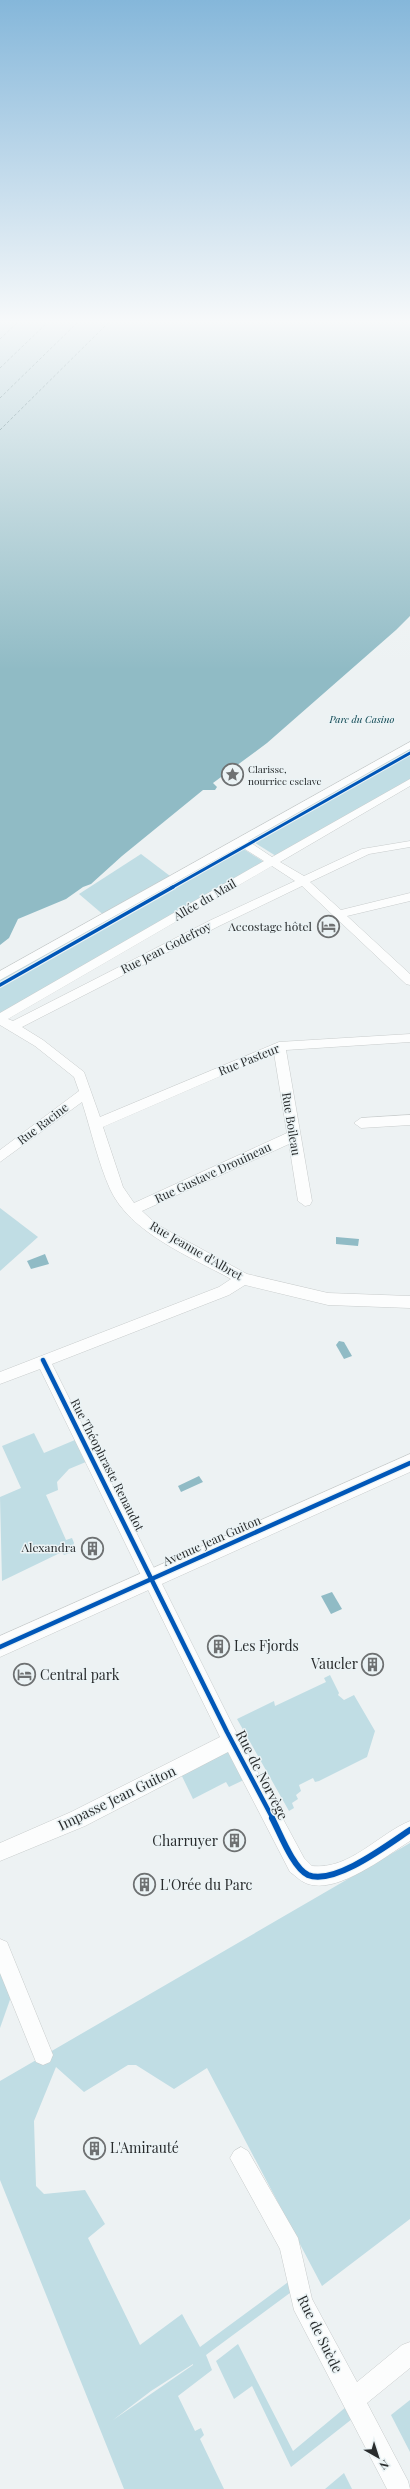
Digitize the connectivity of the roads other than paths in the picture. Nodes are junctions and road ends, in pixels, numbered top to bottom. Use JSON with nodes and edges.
{"nodes":[{"id":1,"x":410,"y":745,"type":"edge"},
{"id":2,"x":410,"y":782,"type":"edge"},
{"id":3,"x":240,"y":841,"type":"junction"},
{"id":4,"x":410,"y":844,"type":"edge"},
{"id":5,"x":272,"y":861,"type":"junction"},
{"id":6,"x":303,"y":881,"type":"junction"},
{"id":7,"x":410,"y":897,"type":"edge"},
{"id":8,"x":340,"y":914,"type":"junction"},
{"id":9,"x":0,"y":976,"type":"edge"},
{"id":10,"x":410,"y":981,"type":"edge"},
{"id":11,"x":0,"y":1019,"type":"edge"},
{"id":12,"x":14,"y":1026,"type":"junction"},
{"id":13,"x":410,"y":1038,"type":"edge"},
{"id":14,"x":279,"y":1046,"type":"junction"},
{"id":15,"x":86,"y":1092,"type":"junction"},
{"id":16,"x":410,"y":1120,"type":"edge"},
{"id":17,"x":361,"y":1123,"type":"dead end"},
{"id":18,"x":97,"y":1124,"type":"junction"},
{"id":19,"x":293,"y":1136,"type":"junction"},
{"id":20,"x":0,"y":1157,"type":"edge"},
{"id":21,"x":305,"y":1201,"type":"dead end"},
{"id":22,"x":132,"y":1210,"type":"junction"},
{"id":23,"x":243,"y":1279,"type":"junction"},
{"id":24,"x":410,"y":1302,"type":"edge"},
{"id":25,"x":43,"y":1360,"type":"junction"},
{"id":26,"x":0,"y":1378,"type":"edge"},
{"id":27,"x":410,"y":1463,"type":"edge"},
{"id":28,"x":152,"y":1579,"type":"junction"},
{"id":29,"x":0,"y":1647,"type":"edge"},
{"id":30,"x":232,"y":1741,"type":"junction"},
{"id":31,"x":410,"y":1830,"type":"edge"},
{"id":32,"x":0,"y":1852,"type":"edge"},
{"id":33,"x":0,"y":1949,"type":"edge"},
{"id":34,"x":43,"y":2056,"type":"dead end"},
{"id":35,"x":241,"y":2158,"type":"dead end"},
{"id":36,"x":410,"y":2353,"type":"edge"},
{"id":37,"x":352,"y":2401,"type":"junction"},
{"id":38,"x":400,"y":2489,"type":"edge"}],
"edges":[{"from":1,"to":3,"type":"street"},
{"from":2,"to":5,"type":"street","name":"Allée du Mail"},
{"from":3,"to":5,"type":"street"},
{"from":3,"to":9,"type":"street"},
{"from":4,"to":6,"type":"street","name":"Rue Jean Godefroy"},
{"from":5,"to":6,"type":"street"},
{"from":5,"to":11,"type":"street","name":"Allée du Mail"},
{"from":6,"to":8,"type":"street"},
{"from":6,"to":12,"type":"street","name":"Rue Jean Godefroy"},
{"from":7,"to":8,"type":"street"},
{"from":8,"to":10,"type":"street"},
{"from":11,"to":12,"type":"street","name":"Rue Jeanne d'Albret"},
{"from":12,"to":15,"type":"street","name":"Rue Jeanne d'Albret"},
{"from":13,"to":14,"type":"street","name":"Rue Pasteur"},
{"from":14,"to":18,"type":"street","name":"Rue Pasteur"},
{"from":14,"to":19,"type":"street","name":"Rue Boileau"},
{"from":15,"to":18,"type":"street","name":"Rue Jeanne d'Albret"},
{"from":15,"to":20,"type":"street","name":"Rue Racine"},
{"from":16,"to":17,"type":"street"},
{"from":18,"to":22,"type":"street","name":"Rue Jeanne d'Albret"},
{"from":19,"to":21,"type":"street","name":"Rue Boileau"},
{"from":19,"to":22,"type":"street","name":"Rue Gustave Drouineau"},
{"from":22,"to":23,"type":"street","name":"Rue Jeanne d'Albret"},
{"from":23,"to":24,"type":"street","name":"Rue Jeanne d'Albret"},
{"from":23,"to":25,"type":"street"},
{"from":25,"to":26,"type":"street"},
{"from":25,"to":28,"type":"street","name":"Rue Théophraste Renaudot"},
{"from":27,"to":28,"type":"main road","name":"Avenue Jean Guiton"},
{"from":28,"to":29,"type":"main road","name":"Avenue Jean Guiton"},
{"from":28,"to":30,"type":"street","name":"Rue de Norvège"},
{"from":30,"to":31,"type":"street","name":"Rue de Norvège"},
{"from":30,"to":32,"type":"street","name":"Impasse Jean Guiton"},
{"from":33,"to":34,"type":"street"},
{"from":35,"to":37,"type":"street","name":"Rue de Suède"},
{"from":36,"to":37,"type":"street"},
{"from":37,"to":38,"type":"street","name":"Rue de Suède"}]}
